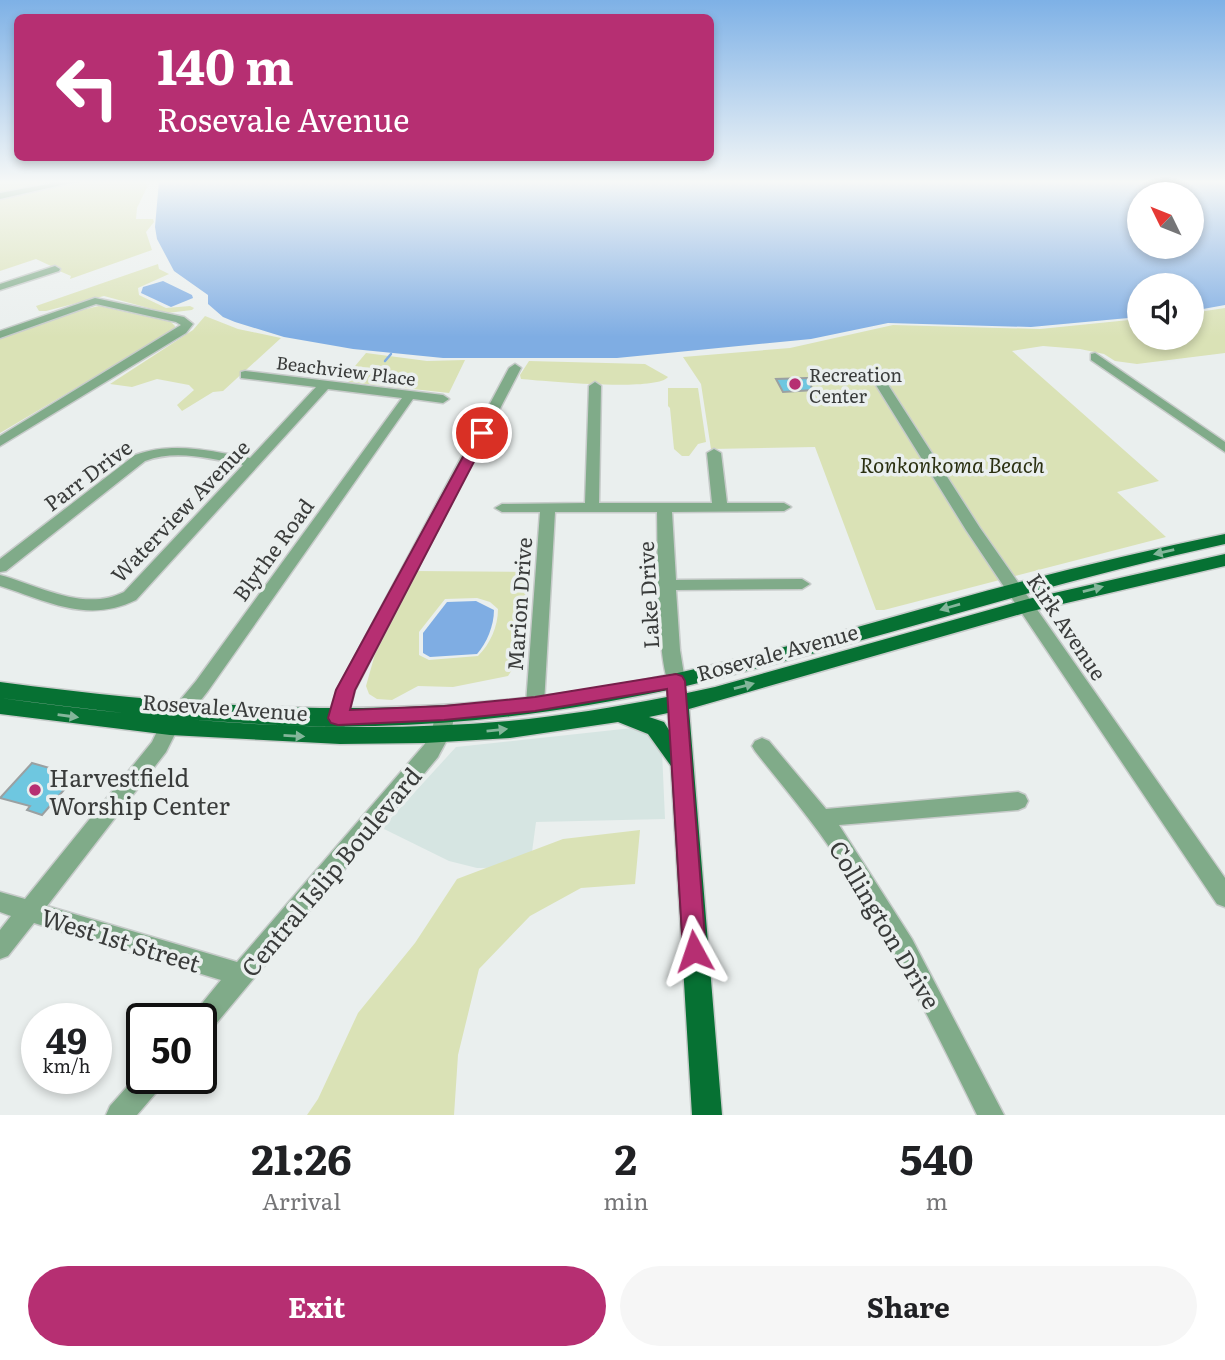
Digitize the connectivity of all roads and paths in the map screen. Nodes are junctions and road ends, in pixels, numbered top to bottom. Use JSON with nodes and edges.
{"nodes":[{"id":1,"x":55,"y":269,"type":"dead end"},
{"id":2,"x":0,"y":288,"type":"edge"},
{"id":3,"x":0,"y":335,"type":"edge"},
{"id":4,"x":1095,"y":357,"type":"dead end"},
{"id":5,"x":515,"y":368,"type":"dead end"},
{"id":6,"x":246,"y":374,"type":"dead end"},
{"id":7,"x":877,"y":377,"type":"dead end"},
{"id":8,"x":324,"y":386,"type":"junction"},
{"id":9,"x":595,"y":386,"type":"dead end"},
{"id":10,"x":410,"y":395,"type":"junction"},
{"id":11,"x":443,"y":400,"type":"dead end"},
{"id":12,"x":0,"y":442,"type":"edge"},
{"id":13,"x":1225,"y":448,"type":"edge"},
{"id":14,"x":714,"y":453,"type":"dead end"},
{"id":15,"x":253,"y":463,"type":"junction"},
{"id":16,"x":592,"y":507,"type":"junction"},
{"id":17,"x":720,"y":507,"type":"junction"},
{"id":18,"x":784,"y":507,"type":"dead end"},
{"id":19,"x":502,"y":508,"type":"dead end"},
{"id":20,"x":548,"y":508,"type":"junction"},
{"id":21,"x":664,"y":508,"type":"junction"},
{"id":22,"x":1225,"y":539,"type":"edge"},
{"id":23,"x":1225,"y":560,"type":"edge"},
{"id":24,"x":0,"y":567,"type":"edge"},
{"id":25,"x":0,"y":580,"type":"edge"},
{"id":26,"x":802,"y":584,"type":"dead end"},
{"id":27,"x":670,"y":585,"type":"junction"},
{"id":28,"x":1016,"y":589,"type":"junction"},
{"id":29,"x":1027,"y":606,"type":"junction"},
{"id":30,"x":676,"y":681,"type":"junction"},
{"id":31,"x":0,"y":690,"type":"edge"},
{"id":32,"x":678,"y":703,"type":"junction"},
{"id":33,"x":535,"y":704,"type":"junction"},
{"id":34,"x":0,"y":706,"type":"edge"},
{"id":35,"x":182,"y":709,"type":"junction"},
{"id":36,"x":618,"y":714,"type":"junction"},
{"id":37,"x":442,"y":724,"type":"junction"},
{"id":38,"x":168,"y":728,"type":"junction"},
{"id":39,"x":334,"y":728,"type":"junction"},
{"id":40,"x":762,"y":746,"type":"dead end"},
{"id":41,"x":681,"y":763,"type":"junction"},
{"id":42,"x":1018,"y":801,"type":"dead end"},
{"id":43,"x":819,"y":818,"type":"junction"},
{"id":44,"x":1225,"y":897,"type":"edge"},
{"id":45,"x":0,"y":902,"type":"edge"},
{"id":46,"x":30,"y":912,"type":"junction"},
{"id":47,"x":0,"y":948,"type":"edge"},
{"id":48,"x":242,"y":975,"type":"junction"},
{"id":49,"x":217,"y":1004,"type":"edge"},
{"id":50,"x":138,"y":1094,"type":"edge"},
{"id":51,"x":119,"y":1115,"type":"edge"},
{"id":52,"x":707,"y":1115,"type":"edge"},
{"id":53,"x":991,"y":1115,"type":"edge"}],
"edges":[{"from":1,"to":2,"type":"street"},
{"from":3,"to":12,"type":"street"},
{"from":4,"to":13,"type":"street"},
{"from":5,"to":39,"type":"street"},
{"from":6,"to":8,"type":"street","name":"Beachview Place"},
{"from":7,"to":28,"type":"street","name":"Kirk Avenue"},
{"from":8,"to":10,"type":"street","name":"Beachview Place"},
{"from":8,"to":15,"type":"street","name":"Waterview Avenue"},
{"from":9,"to":16,"type":"street"},
{"from":10,"to":11,"type":"street","name":"Beachview Place"},
{"from":10,"to":35,"type":"street","name":"Blythe Road"},
{"from":14,"to":17,"type":"street"},
{"from":15,"to":24,"type":"street","name":"Parr Drive"},
{"from":15,"to":25,"type":"street","name":"Waterview Avenue"},
{"from":16,"to":20,"type":"street"},
{"from":16,"to":21,"type":"street"},
{"from":17,"to":18,"type":"street"},
{"from":17,"to":21,"type":"street"},
{"from":19,"to":20,"type":"street"},
{"from":20,"to":33,"type":"street","name":"Marion Drive"},
{"from":21,"to":27,"type":"street","name":"Lake Drive"},
{"from":22,"to":28,"type":"main road","name":"Rosevale Avenue","one_way":true},
{"from":29,"to":23,"type":"main road","name":"Rosevale Avenue","one_way":true},
{"from":26,"to":27,"type":"street"},
{"from":27,"to":30,"type":"street","name":"Lake Drive"},
{"from":28,"to":29,"type":"street","name":"Kirk Avenue"},
{"from":28,"to":30,"type":"main road","name":"Rosevale Avenue","one_way":true},
{"from":32,"to":29,"type":"main road","name":"Rosevale Avenue","one_way":true},
{"from":29,"to":44,"type":"street","name":"Kirk Avenue"},
{"from":30,"to":32,"type":"main road"},
{"from":30,"to":33,"type":"main road","name":"Rosevale Avenue"},
{"from":31,"to":35,"type":"main road","name":"Rosevale Avenue"},
{"from":32,"to":36,"type":"main road","name":"Rosevale Avenue"},
{"from":32,"to":41,"type":"main road"},
{"from":33,"to":37,"type":"main road","name":"Rosevale Avenue"},
{"from":34,"to":38,"type":"main road","name":"Rosevale Avenue","one_way":true},
{"from":35,"to":38,"type":"street","name":"Blythe Road"},
{"from":35,"to":39,"type":"main road","name":"Rosevale Avenue"},
{"from":37,"to":36,"type":"main road","name":"Rosevale Avenue","one_way":true},
{"from":36,"to":41,"type":"main road"},
{"from":37,"to":39,"type":"main road","name":"Rosevale Avenue"},
{"from":37,"to":48,"type":"street","name":"Central Islip Boulevard"},
{"from":38,"to":39,"type":"main road","name":"Rosevale Avenue","one_way":true},
{"from":38,"to":46,"type":"street","name":"Blythe Road"},
{"from":40,"to":43,"type":"street","name":"Collington Drive"},
{"from":41,"to":52,"type":"main road"},
{"from":42,"to":43,"type":"street"},
{"from":43,"to":53,"type":"street","name":"Collington Drive"},
{"from":45,"to":46,"type":"street","name":"West 1st Street"},
{"from":46,"to":47,"type":"street","name":"Blythe Road"},
{"from":46,"to":48,"type":"street","name":"West 1st Street"},
{"from":48,"to":49,"type":"street","name":"Central Islip Boulevard"},
{"from":50,"to":51,"type":"street"}]}
